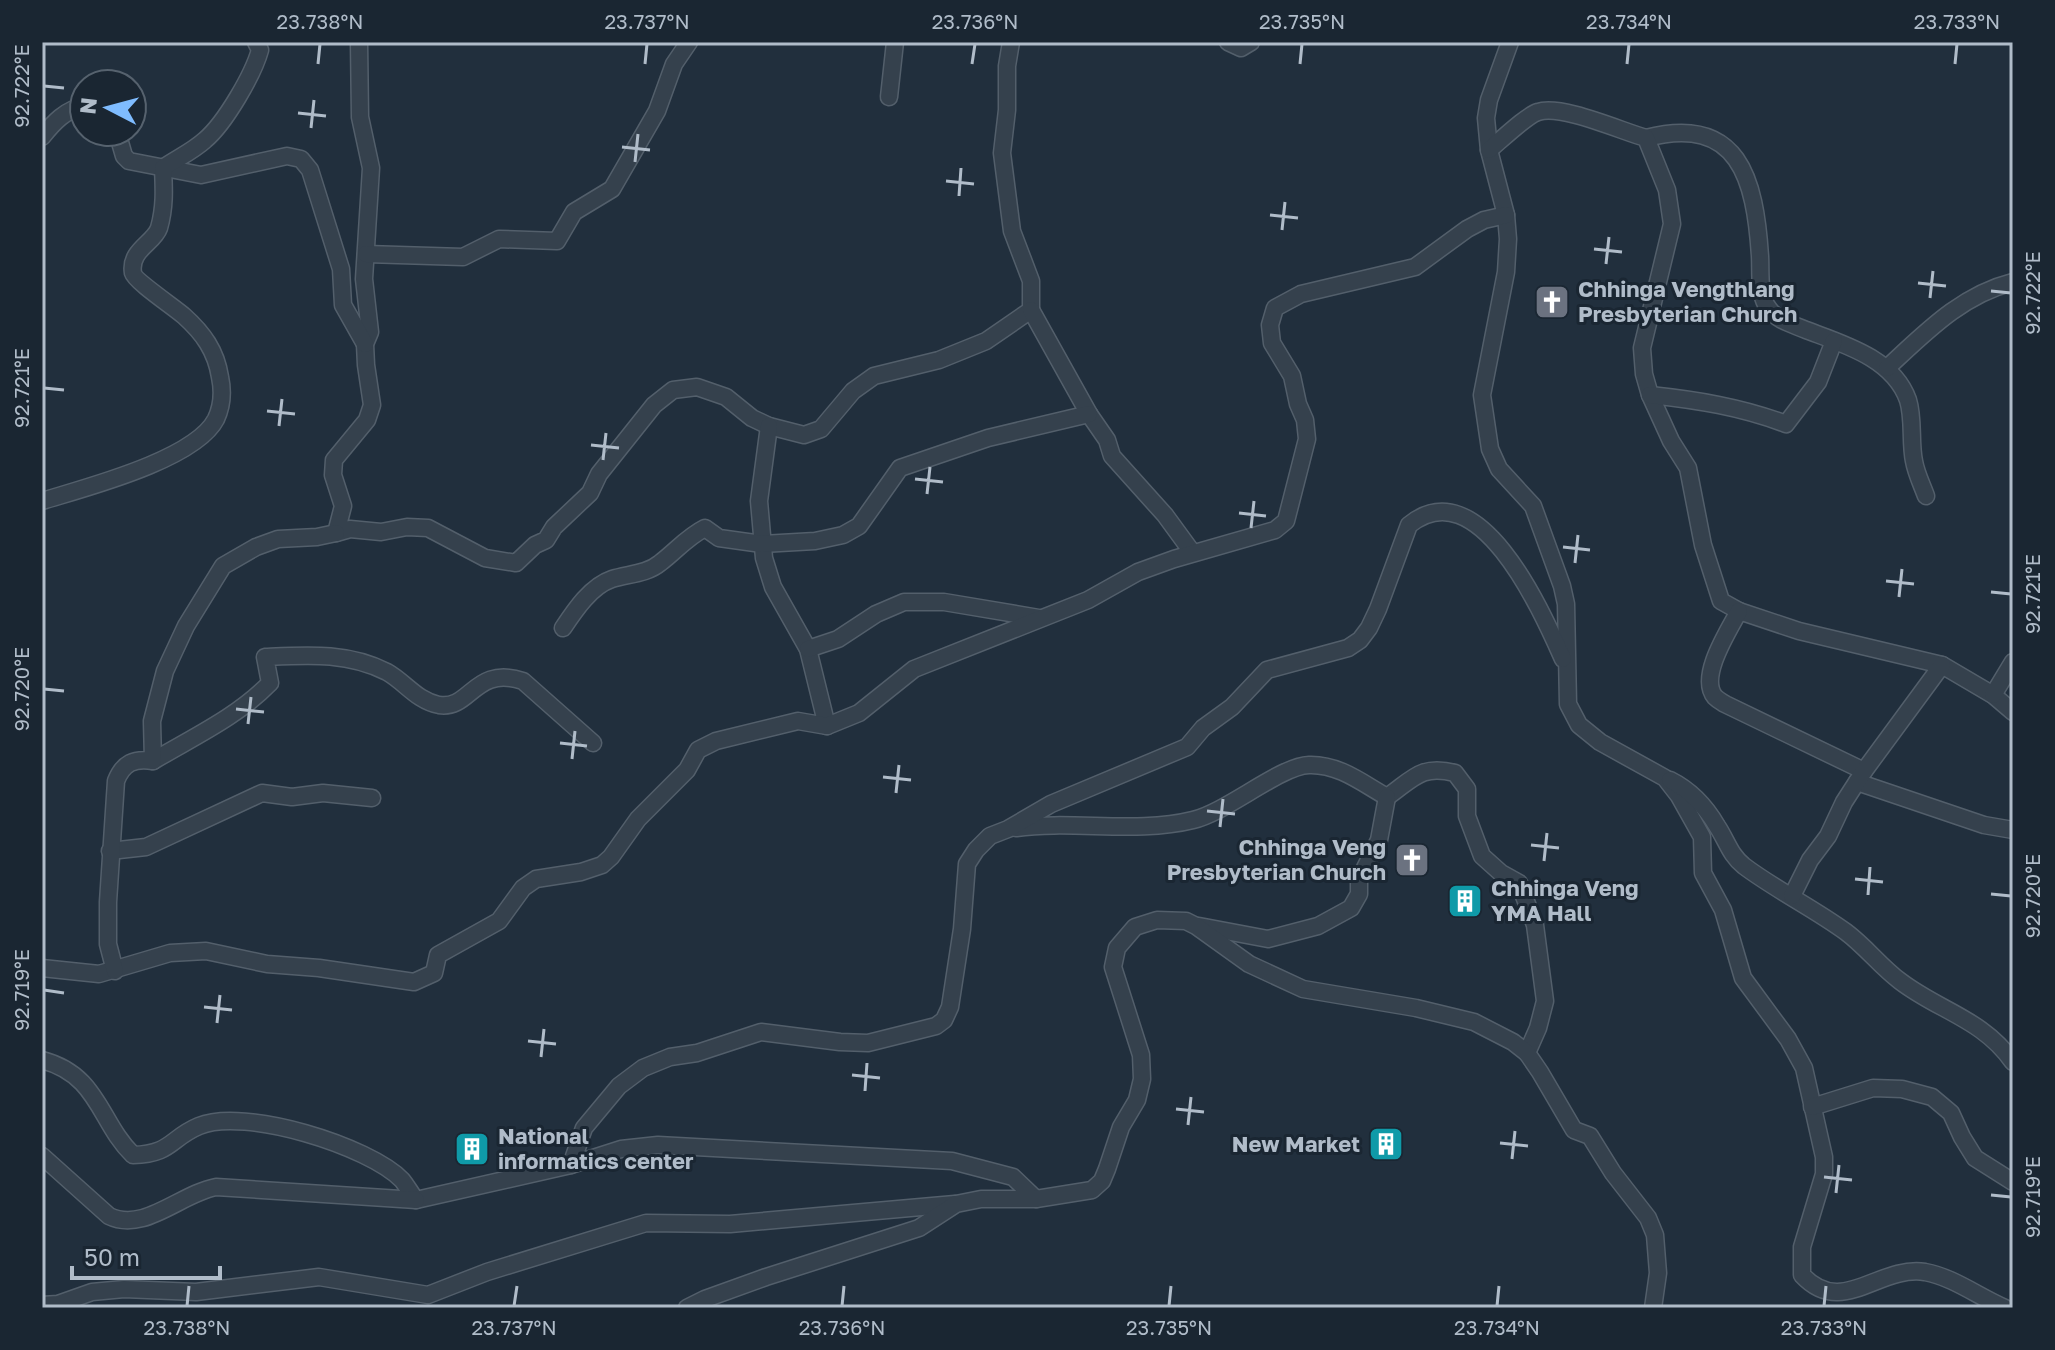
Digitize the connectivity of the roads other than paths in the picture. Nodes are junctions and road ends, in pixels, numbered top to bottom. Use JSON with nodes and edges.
{"nodes":[{"id":1,"x":256,"y":42,"type":"edge"},
{"id":2,"x":359,"y":42,"type":"edge"},
{"id":3,"x":689,"y":42,"type":"edge"},
{"id":4,"x":895,"y":42,"type":"edge"},
{"id":5,"x":1011,"y":42,"type":"edge"},
{"id":6,"x":1228,"y":42,"type":"edge"},
{"id":7,"x":1251,"y":42,"type":"edge"},
{"id":8,"x":1510,"y":42,"type":"edge"},
{"id":9,"x":889,"y":97,"type":"dead end"},
{"id":10,"x":68,"y":112,"type":"edge"},
{"id":11,"x":42,"y":137,"type":"edge"},
{"id":12,"x":1646,"y":138,"type":"junction"},
{"id":13,"x":122,"y":148,"type":"edge"},
{"id":14,"x":1489,"y":150,"type":"junction"},
{"id":15,"x":163,"y":168,"type":"junction"},
{"id":16,"x":1506,"y":215,"type":"junction"},
{"id":17,"x":366,"y":254,"type":"junction"},
{"id":18,"x":2013,"y":282,"type":"edge"},
{"id":19,"x":1031,"y":310,"type":"junction"},
{"id":20,"x":1834,"y":341,"type":"junction"},
{"id":21,"x":365,"y":344,"type":"junction"},
{"id":22,"x":1887,"y":368,"type":"junction"},
{"id":23,"x":1650,"y":395,"type":"junction"},
{"id":24,"x":1089,"y":414,"type":"junction"},
{"id":25,"x":769,"y":426,"type":"junction"},
{"id":26,"x":1926,"y":496,"type":"dead end"},
{"id":27,"x":42,"y":501,"type":"edge"},
{"id":28,"x":336,"y":533,"type":"junction"},
{"id":29,"x":762,"y":544,"type":"junction"},
{"id":30,"x":1192,"y":552,"type":"junction"},
{"id":31,"x":1739,"y":611,"type":"junction"},
{"id":32,"x":1041,"y":618,"type":"junction"},
{"id":33,"x":563,"y":628,"type":"dead end"},
{"id":34,"x":808,"y":649,"type":"junction"},
{"id":35,"x":2013,"y":662,"type":"edge"},
{"id":36,"x":1566,"y":664,"type":"junction"},
{"id":37,"x":1942,"y":665,"type":"junction"},
{"id":38,"x":1993,"y":695,"type":"junction"},
{"id":39,"x":2013,"y":712,"type":"edge"},
{"id":40,"x":827,"y":726,"type":"junction"},
{"id":41,"x":593,"y":743,"type":"dead end"},
{"id":42,"x":153,"y":761,"type":"junction"},
{"id":43,"x":1861,"y":777,"type":"junction"},
{"id":44,"x":1665,"y":778,"type":"junction"},
{"id":45,"x":1387,"y":797,"type":"junction"},
{"id":46,"x":372,"y":798,"type":"dead end"},
{"id":47,"x":1008,"y":829,"type":"junction"},
{"id":48,"x":2013,"y":830,"type":"edge"},
{"id":49,"x":110,"y":851,"type":"junction"},
{"id":50,"x":1792,"y":896,"type":"junction"},
{"id":51,"x":1196,"y":926,"type":"junction"},
{"id":52,"x":42,"y":968,"type":"edge"},
{"id":53,"x":115,"y":971,"type":"junction"},
{"id":54,"x":1527,"y":1053,"type":"junction"},
{"id":55,"x":42,"y":1060,"type":"edge"},
{"id":56,"x":2013,"y":1062,"type":"edge"},
{"id":57,"x":1812,"y":1107,"type":"junction"},
{"id":58,"x":42,"y":1156,"type":"edge"},
{"id":59,"x":571,"y":1165,"type":"junction"},
{"id":60,"x":2013,"y":1182,"type":"edge"},
{"id":61,"x":1036,"y":1199,"type":"junction"},
{"id":62,"x":416,"y":1200,"type":"junction"},
{"id":63,"x":956,"y":1204,"type":"junction"},
{"id":64,"x":42,"y":1305,"type":"edge"},
{"id":65,"x":687,"y":1308,"type":"edge"},
{"id":66,"x":1653,"y":1308,"type":"edge"},
{"id":67,"x":2005,"y":1308,"type":"edge"}],
"edges":[{"from":1,"to":15,"type":"street"},
{"from":2,"to":17,"type":"street"},
{"from":3,"to":17,"type":"street"},
{"from":4,"to":9,"type":"street"},
{"from":5,"to":19,"type":"street"},
{"from":6,"to":7,"type":"street"},
{"from":8,"to":14,"type":"street"},
{"from":10,"to":11,"type":"street"},
{"from":12,"to":14,"type":"street"},
{"from":12,"to":20,"type":"street"},
{"from":12,"to":23,"type":"street"},
{"from":13,"to":15,"type":"street"},
{"from":14,"to":16,"type":"street"},
{"from":15,"to":21,"type":"street"},
{"from":15,"to":27,"type":"street"},
{"from":16,"to":30,"type":"street"},
{"from":16,"to":36,"type":"street"},
{"from":17,"to":21,"type":"street"},
{"from":18,"to":22,"type":"street"},
{"from":19,"to":24,"type":"street"},
{"from":19,"to":25,"type":"street"},
{"from":20,"to":22,"type":"street"},
{"from":20,"to":23,"type":"street"},
{"from":21,"to":28,"type":"street"},
{"from":22,"to":26,"type":"street"},
{"from":23,"to":31,"type":"street"},
{"from":24,"to":29,"type":"street"},
{"from":24,"to":30,"type":"street"},
{"from":25,"to":28,"type":"street"},
{"from":25,"to":29,"type":"street"},
{"from":28,"to":42,"type":"street"},
{"from":29,"to":33,"type":"street"},
{"from":29,"to":34,"type":"street"},
{"from":30,"to":32,"type":"street"},
{"from":31,"to":37,"type":"street"},
{"from":31,"to":43,"type":"street"},
{"from":32,"to":34,"type":"street"},
{"from":32,"to":40,"type":"street"},
{"from":34,"to":40,"type":"street"},
{"from":35,"to":38,"type":"street"},
{"from":36,"to":44,"type":"street"},
{"from":36,"to":47,"type":"street"},
{"from":37,"to":38,"type":"street"},
{"from":37,"to":43,"type":"street"},
{"from":38,"to":39,"type":"street"},
{"from":40,"to":53,"type":"street"},
{"from":41,"to":42,"type":"street"},
{"from":42,"to":49,"type":"street"},
{"from":43,"to":48,"type":"street"},
{"from":43,"to":50,"type":"street"},
{"from":44,"to":50,"type":"street"},
{"from":44,"to":57,"type":"street"},
{"from":45,"to":47,"type":"street"},
{"from":45,"to":51,"type":"street"},
{"from":45,"to":54,"type":"street"},
{"from":46,"to":49,"type":"street"},
{"from":47,"to":59,"type":"street"},
{"from":49,"to":53,"type":"street"},
{"from":50,"to":56,"type":"street"},
{"from":51,"to":54,"type":"street"},
{"from":51,"to":61,"type":"street"},
{"from":52,"to":53,"type":"street"},
{"from":54,"to":66,"type":"street"},
{"from":55,"to":62,"type":"street"},
{"from":57,"to":60,"type":"street"},
{"from":57,"to":67,"type":"street"},
{"from":58,"to":62,"type":"street"},
{"from":59,"to":61,"type":"street"},
{"from":59,"to":62,"type":"street"},
{"from":61,"to":63,"type":"street"},
{"from":63,"to":64,"type":"street"},
{"from":63,"to":65,"type":"street"}]}
